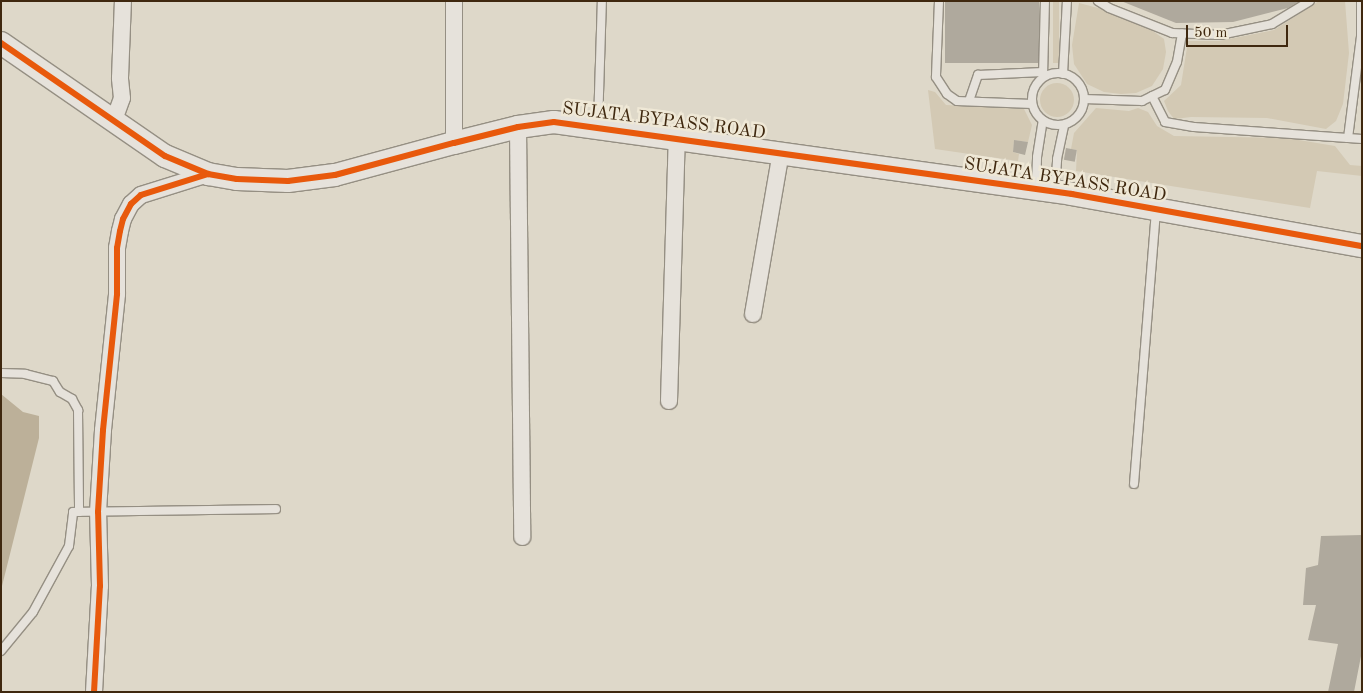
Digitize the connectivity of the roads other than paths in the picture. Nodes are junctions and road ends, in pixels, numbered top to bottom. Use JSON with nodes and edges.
{"nodes":[{"id":1,"x":122,"y":1,"type":"edge"},
{"id":2,"x":454,"y":1,"type":"edge"},
{"id":3,"x":602,"y":1,"type":"edge"},
{"id":4,"x":939,"y":1,"type":"edge"},
{"id":5,"x":1046,"y":1,"type":"edge"},
{"id":6,"x":1067,"y":1,"type":"edge"},
{"id":7,"x":1098,"y":1,"type":"edge"},
{"id":8,"x":1310,"y":1,"type":"edge"},
{"id":9,"x":1361,"y":1,"type":"edge"},
{"id":10,"x":1182,"y":33,"type":"junction"},
{"id":11,"x":1,"y":43,"type":"edge"},
{"id":12,"x":1064,"y":74,"type":"junction"},
{"id":13,"x":1043,"y":75,"type":"junction"},
{"id":14,"x":1152,"y":96,"type":"junction"},
{"id":15,"x":1084,"y":99,"type":"junction"},
{"id":16,"x":969,"y":101,"type":"junction"},
{"id":17,"x":1032,"y":104,"type":"junction"},
{"id":18,"x":118,"y":109,"type":"junction"},
{"id":19,"x":1043,"y":120,"type":"junction"},
{"id":20,"x":1064,"y":125,"type":"junction"},
{"id":21,"x":518,"y":127,"type":"junction"},
{"id":22,"x":598,"y":127,"type":"junction"},
{"id":23,"x":677,"y":138,"type":"junction"},
{"id":24,"x":1348,"y":138,"type":"junction"},
{"id":25,"x":1362,"y":139,"type":"edge"},
{"id":26,"x":454,"y":143,"type":"junction"},
{"id":27,"x":781,"y":152,"type":"junction"},
{"id":28,"x":208,"y":174,"type":"junction"},
{"id":29,"x":1046,"y":190,"type":"junction"},
{"id":30,"x":1156,"y":209,"type":"junction"},
{"id":31,"x":1362,"y":246,"type":"edge"},
{"id":32,"x":754,"y":314,"type":"dead end"},
{"id":33,"x":1,"y":374,"type":"edge"},
{"id":34,"x":669,"y":401,"type":"dead end"},
{"id":35,"x":1134,"y":484,"type":"dead end"},
{"id":36,"x":276,"y":509,"type":"dead end"},
{"id":37,"x":79,"y":512,"type":"junction"},
{"id":38,"x":98,"y":512,"type":"junction"},
{"id":39,"x":522,"y":538,"type":"dead end"},
{"id":40,"x":1,"y":650,"type":"edge"},
{"id":41,"x":94,"y":692,"type":"edge"}],
"edges":[{"from":1,"to":18,"type":"street"},
{"from":2,"to":26,"type":"street"},
{"from":3,"to":22,"type":"lane"},
{"from":4,"to":16,"type":"lane"},
{"from":5,"to":13,"type":"lane"},
{"from":6,"to":12,"type":"lane"},
{"from":7,"to":10,"type":"lane"},
{"from":8,"to":10,"type":"lane"},
{"from":9,"to":24,"type":"lane"},
{"from":10,"to":14,"type":"lane"},
{"from":11,"to":18,"type":"street","name":"SUJATA BYPASS ROAD"},
{"from":12,"to":13,"type":"lane"},
{"from":12,"to":15,"type":"lane"},
{"from":13,"to":16,"type":"lane"},
{"from":13,"to":17,"type":"lane"},
{"from":14,"to":15,"type":"lane"},
{"from":14,"to":24,"type":"lane"},
{"from":15,"to":20,"type":"lane"},
{"from":16,"to":17,"type":"lane"},
{"from":17,"to":19,"type":"lane"},
{"from":18,"to":28,"type":"street","name":"SUJATA BYPASS ROAD"},
{"from":19,"to":20,"type":"lane"},
{"from":19,"to":29,"type":"lane"},
{"from":20,"to":29,"type":"lane"},
{"from":21,"to":22,"type":"street","name":"SUJATA BYPASS ROAD"},
{"from":21,"to":26,"type":"street","name":"SUJATA BYPASS ROAD"},
{"from":21,"to":39,"type":"street"},
{"from":22,"to":23,"type":"street","name":"SUJATA BYPASS ROAD"},
{"from":23,"to":27,"type":"street","name":"SUJATA BYPASS ROAD"},
{"from":23,"to":34,"type":"street"},
{"from":24,"to":25,"type":"lane"},
{"from":26,"to":28,"type":"street","name":"SUJATA BYPASS ROAD"},
{"from":27,"to":29,"type":"street","name":"SUJATA BYPASS ROAD"},
{"from":27,"to":32,"type":"street"},
{"from":28,"to":38,"type":"street"},
{"from":29,"to":30,"type":"street","name":"SUJATA BYPASS ROAD"},
{"from":30,"to":31,"type":"street","name":"SUJATA BYPASS ROAD"},
{"from":30,"to":35,"type":"lane"},
{"from":33,"to":37,"type":"lane"},
{"from":36,"to":38,"type":"lane"},
{"from":37,"to":38,"type":"lane"},
{"from":37,"to":40,"type":"lane"},
{"from":38,"to":41,"type":"street"}]}
